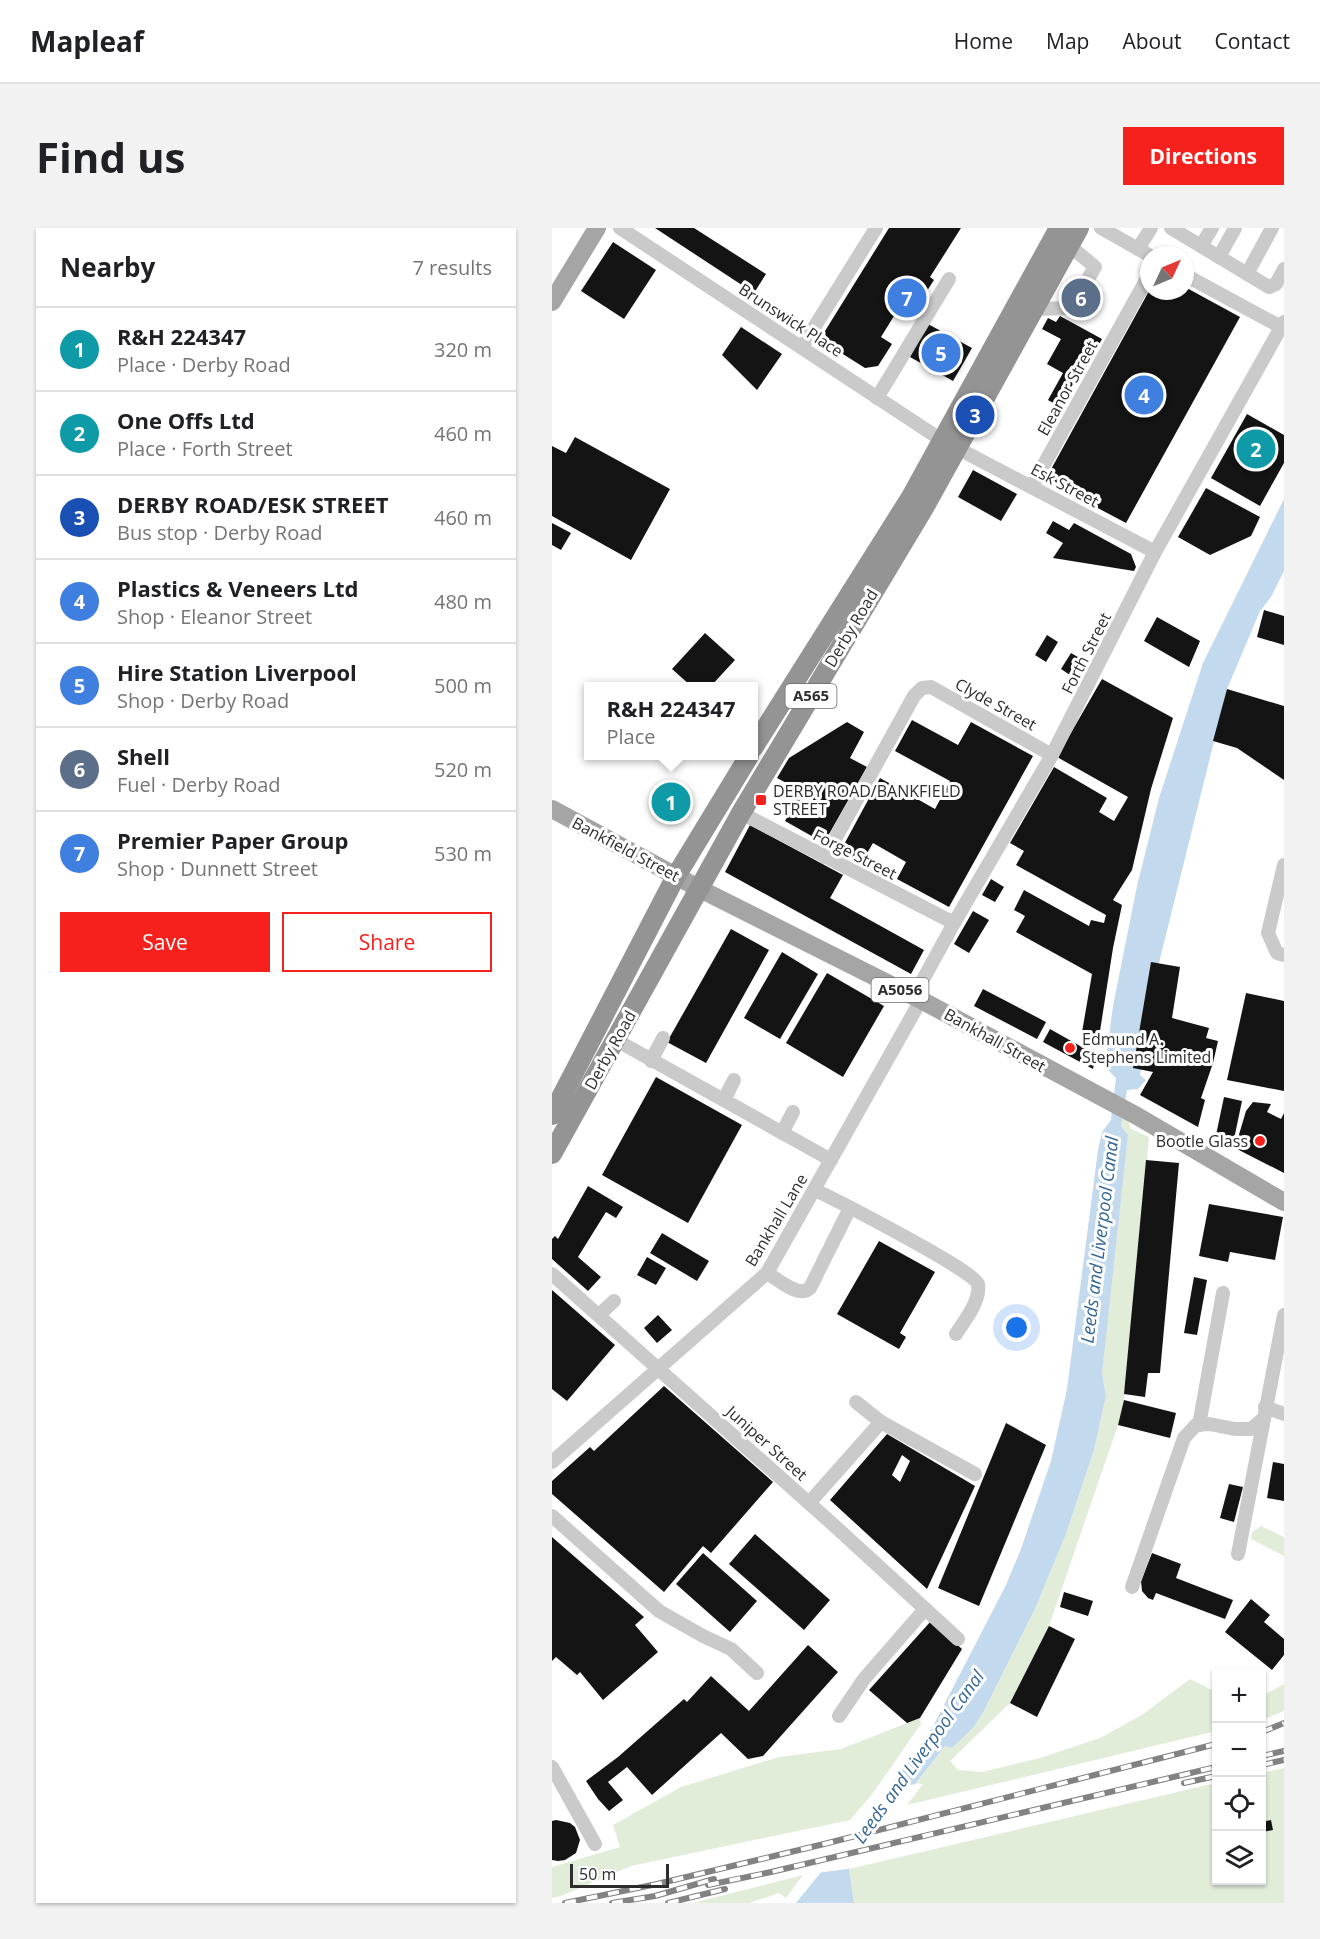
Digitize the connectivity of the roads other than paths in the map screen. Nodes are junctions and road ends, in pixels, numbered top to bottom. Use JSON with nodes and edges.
{"nodes":[{"id":1,"x":597,"y":228,"type":"edge"},
{"id":2,"x":620,"y":228,"type":"edge"},
{"id":3,"x":876,"y":228,"type":"edge"},
{"id":4,"x":1059,"y":228,"type":"edge"},
{"id":5,"x":1079,"y":228,"type":"edge"},
{"id":6,"x":1101,"y":228,"type":"edge"},
{"id":7,"x":1151,"y":228,"type":"edge"},
{"id":8,"x":1212,"y":228,"type":"edge"},
{"id":9,"x":1235,"y":228,"type":"edge"},
{"id":10,"x":1272,"y":228,"type":"edge"},
{"id":11,"x":1176,"y":230,"type":"edge"},
{"id":12,"x":1070,"y":246,"type":"junction"},
{"id":13,"x":1146,"y":246,"type":"edge"},
{"id":14,"x":1201,"y":246,"type":"junction"},
{"id":15,"x":1140,"y":250,"type":"edge"},
{"id":16,"x":1218,"y":257,"type":"junction"},
{"id":17,"x":1284,"y":269,"type":"edge"},
{"id":18,"x":1247,"y":274,"type":"junction"},
{"id":19,"x":949,"y":279,"type":"dead end"},
{"id":20,"x":1194,"y":280,"type":"edge"},
{"id":21,"x":1140,"y":291,"type":"edge"},
{"id":22,"x":552,"y":302,"type":"edge"},
{"id":23,"x":1035,"y":309,"type":"junction"},
{"id":24,"x":1282,"y":325,"type":"edge"},
{"id":25,"x":802,"y":347,"type":"junction"},
{"id":26,"x":877,"y":398,"type":"junction"},
{"id":27,"x":950,"y":444,"type":"junction"},
{"id":28,"x":1032,"y":486,"type":"junction"},
{"id":29,"x":1155,"y":552,"type":"junction"},
{"id":30,"x":758,"y":740,"type":"edge"},
{"id":31,"x":1052,"y":755,"type":"junction"},
{"id":32,"x":747,"y":760,"type":"edge"},
{"id":33,"x":770,"y":764,"type":"junction"},
{"id":34,"x":552,"y":809,"type":"edge"},
{"id":35,"x":741,"y":813,"type":"junction"},
{"id":36,"x":825,"y":857,"type":"junction"},
{"id":37,"x":1284,"y":865,"type":"edge"},
{"id":38,"x":676,"y":876,"type":"junction"},
{"id":39,"x":700,"y":889,"type":"junction"},
{"id":40,"x":954,"y":923,"type":"junction"},
{"id":41,"x":1284,"y":955,"type":"edge"},
{"id":42,"x":918,"y":998,"type":"junction"},
{"id":43,"x":609,"y":1005,"type":"junction"},
{"id":44,"x":663,"y":1038,"type":"dead end"},
{"id":45,"x":616,"y":1040,"type":"junction"},
{"id":46,"x":651,"y":1060,"type":"junction"},
{"id":47,"x":734,"y":1080,"type":"dead end"},
{"id":48,"x":724,"y":1100,"type":"junction"},
{"id":49,"x":793,"y":1112,"type":"dead end"},
{"id":50,"x":552,"y":1115,"type":"edge"},
{"id":51,"x":782,"y":1133,"type":"junction"},
{"id":52,"x":552,"y":1154,"type":"edge"},
{"id":53,"x":831,"y":1160,"type":"junction"},
{"id":54,"x":815,"y":1190,"type":"junction"},
{"id":55,"x":1284,"y":1202,"type":"edge"},
{"id":56,"x":850,"y":1208,"type":"junction"},
{"id":57,"x":767,"y":1273,"type":"junction"},
{"id":58,"x":552,"y":1274,"type":"edge"},
{"id":59,"x":1223,"y":1293,"type":"dead end"},
{"id":60,"x":614,"y":1301,"type":"dead end"},
{"id":61,"x":1284,"y":1315,"type":"edge"},
{"id":62,"x":599,"y":1316,"type":"junction"},
{"id":63,"x":956,"y":1334,"type":"dead end"},
{"id":64,"x":659,"y":1368,"type":"junction"},
{"id":65,"x":856,"y":1402,"type":"dead end"},
{"id":66,"x":1264,"y":1414,"type":"junction"},
{"id":67,"x":1284,"y":1414,"type":"edge"},
{"id":68,"x":881,"y":1422,"type":"junction"},
{"id":69,"x":1199,"y":1425,"type":"junction"},
{"id":70,"x":552,"y":1462,"type":"edge"},
{"id":71,"x":975,"y":1474,"type":"dead end"},
{"id":72,"x":809,"y":1503,"type":"junction"},
{"id":73,"x":552,"y":1516,"type":"edge"},
{"id":74,"x":1238,"y":1554,"type":"dead end"},
{"id":75,"x":1132,"y":1587,"type":"dead end"},
{"id":76,"x":926,"y":1609,"type":"junction"},
{"id":77,"x":958,"y":1639,"type":"dead end"},
{"id":78,"x":757,"y":1673,"type":"dead end"},
{"id":79,"x":839,"y":1716,"type":"dead end"},
{"id":80,"x":552,"y":1767,"type":"edge"},
{"id":81,"x":595,"y":1844,"type":"dead end"}],
"edges":[{"from":1,"to":22,"type":"main road"},
{"from":2,"to":25,"type":"street","name":"Brunswick Place"},
{"from":3,"to":25,"type":"street"},
{"from":4,"to":27,"type":"highway","name":"Derby Road","number":"A565"},
{"from":5,"to":12,"type":"highway","name":"Derby Road","number":"A565"},
{"from":6,"to":15,"type":"street"},
{"from":7,"to":13,"type":"street"},
{"from":8,"to":14,"type":"street"},
{"from":9,"to":16,"type":"street"},
{"from":10,"to":18,"type":"street"},
{"from":11,"to":14,"type":"street"},
{"from":12,"to":23,"type":"highway","name":"Derby Road","number":"A565"},
{"from":12,"to":23,"type":"street"},
{"from":14,"to":16,"type":"street"},
{"from":16,"to":18,"type":"street"},
{"from":17,"to":18,"type":"street"},
{"from":19,"to":26,"type":"street"},
{"from":20,"to":24,"type":"street"},
{"from":21,"to":28,"type":"street","name":"Eleanor Street"},
{"from":23,"to":27,"type":"highway","name":"Derby Road","number":"A565"},
{"from":24,"to":29,"type":"street","name":"Forth Street"},
{"from":25,"to":26,"type":"street","name":"Brunswick Place"},
{"from":26,"to":27,"type":"street","name":"Brunswick Place"},
{"from":27,"to":28,"type":"street","name":"Esk Street"},
{"from":27,"to":30,"type":"highway","name":"Derby Road","number":"A565"},
{"from":27,"to":33,"type":"highway","name":"Derby Road","number":"A565"},
{"from":28,"to":29,"type":"street","name":"Esk Street"},
{"from":29,"to":31,"type":"street","name":"Forth Street"},
{"from":31,"to":36,"type":"street","name":"Clyde Street"},
{"from":31,"to":40,"type":"street","name":"Forth Street"},
{"from":32,"to":38,"type":"highway","name":"Derby Road"},
{"from":33,"to":35,"type":"highway","name":"Derby Road","number":"A565"},
{"from":33,"to":38,"type":"highway"},
{"from":34,"to":38,"type":"main road","name":"Bankfield Street","number":"A5056"},
{"from":35,"to":36,"type":"street","name":"Forge Street"},
{"from":35,"to":39,"type":"highway","name":"Derby Road","number":"A565"},
{"from":36,"to":40,"type":"street","name":"Forge Street"},
{"from":37,"to":41,"type":"street"},
{"from":38,"to":39,"type":"main road","name":"Bankfield Street","number":"A5056"},
{"from":38,"to":43,"type":"highway","name":"Derby Road"},
{"from":39,"to":42,"type":"main road","name":"Bankhall Street","number":"A5056"},
{"from":39,"to":43,"type":"highway"},
{"from":39,"to":45,"type":"highway","name":"Derby Road","number":"A565"},
{"from":40,"to":42,"type":"street","name":"Forth Street"},
{"from":42,"to":53,"type":"street","name":"Bankhall Lane"},
{"from":42,"to":55,"type":"main road","name":"Bankhall Street","number":"A5056"},
{"from":43,"to":50,"type":"highway","name":"Derby Road"},
{"from":44,"to":46,"type":"street"},
{"from":45,"to":46,"type":"street"},
{"from":45,"to":52,"type":"highway","name":"Derby Road","number":"A565"},
{"from":46,"to":48,"type":"street"},
{"from":47,"to":48,"type":"street"},
{"from":48,"to":51,"type":"street"},
{"from":49,"to":51,"type":"street"},
{"from":51,"to":53,"type":"street"},
{"from":53,"to":54,"type":"street","name":"Bankhall Lane"},
{"from":54,"to":56,"type":"street"},
{"from":54,"to":57,"type":"street","name":"Bankhall Lane"},
{"from":56,"to":57,"type":"street"},
{"from":56,"to":63,"type":"street"},
{"from":57,"to":64,"type":"street","name":"Bankhall Lane"},
{"from":58,"to":62,"type":"street","name":"Juniper Street"},
{"from":59,"to":69,"type":"street"},
{"from":60,"to":62,"type":"street"},
{"from":61,"to":66,"type":"street"},
{"from":62,"to":64,"type":"street","name":"Juniper Street"},
{"from":64,"to":70,"type":"street","name":"Bankhall Lane"},
{"from":64,"to":72,"type":"street","name":"Juniper Street"},
{"from":65,"to":68,"type":"street"},
{"from":66,"to":67,"type":"street"},
{"from":66,"to":69,"type":"street"},
{"from":66,"to":74,"type":"street"},
{"from":68,"to":71,"type":"street"},
{"from":68,"to":72,"type":"street"},
{"from":69,"to":75,"type":"street"},
{"from":72,"to":76,"type":"street","name":"Juniper Street"},
{"from":73,"to":78,"type":"street"},
{"from":76,"to":77,"type":"street","name":"Juniper Street"},
{"from":76,"to":79,"type":"street"},
{"from":80,"to":81,"type":"street"}]}
